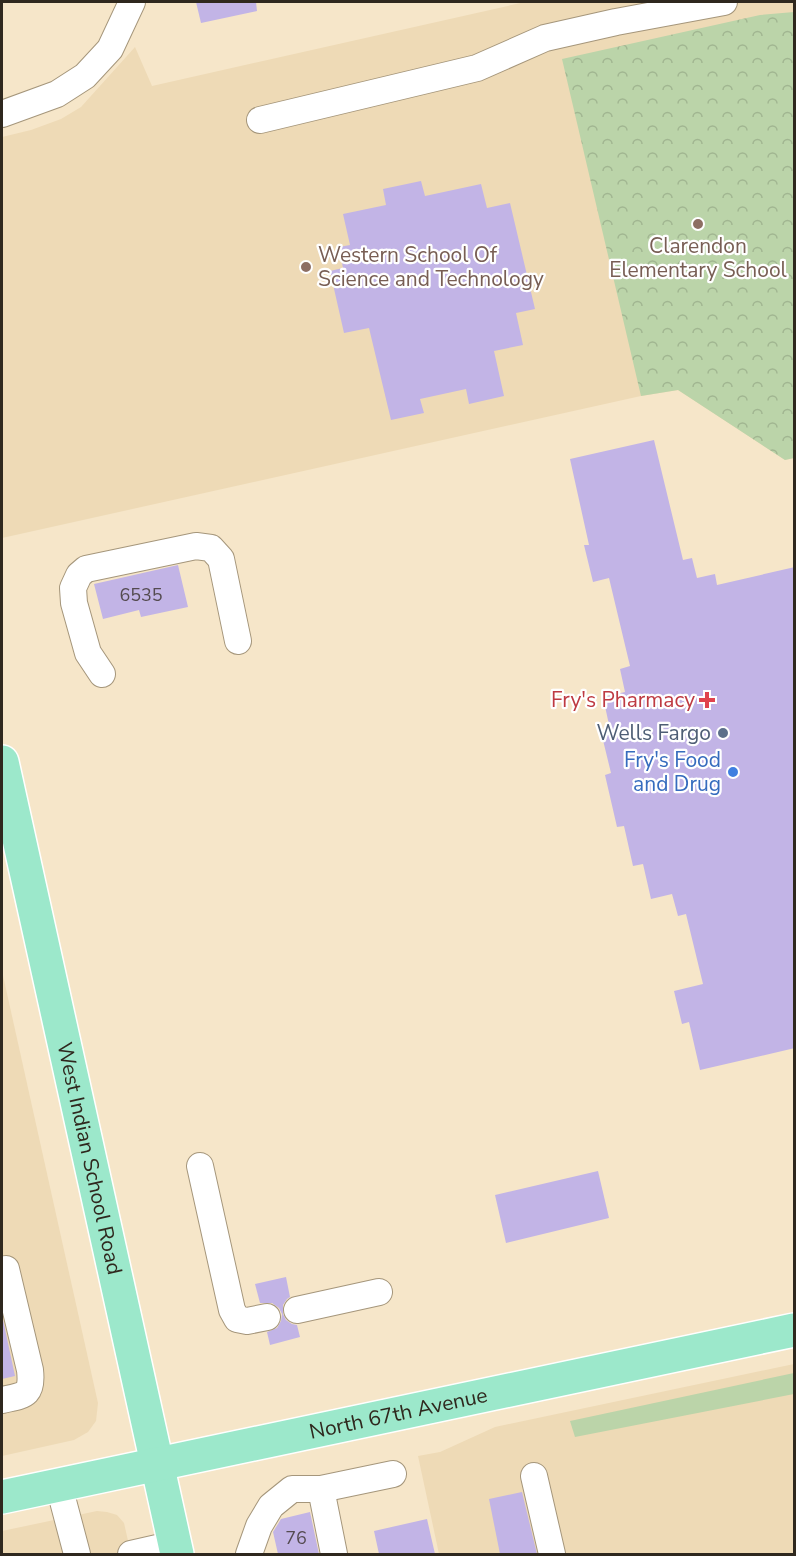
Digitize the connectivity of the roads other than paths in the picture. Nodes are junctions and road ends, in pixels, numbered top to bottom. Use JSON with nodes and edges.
{"nodes":[{"id":1,"x":132,"y":2,"type":"edge"},
{"id":2,"x":724,"y":2,"type":"edge"},
{"id":3,"x":2,"y":114,"type":"edge"},
{"id":4,"x":260,"y":120,"type":"dead end"},
{"id":5,"x":238,"y":641,"type":"dead end"},
{"id":6,"x":102,"y":674,"type":"dead end"},
{"id":7,"x":2,"y":762,"type":"edge"},
{"id":8,"x":200,"y":1166,"type":"dead end"},
{"id":9,"x":6,"y":1269,"type":"dead end"},
{"id":10,"x":379,"y":1292,"type":"dead end"},
{"id":11,"x":297,"y":1310,"type":"dead end"},
{"id":12,"x":267,"y":1317,"type":"dead end"},
{"id":13,"x":795,"y":1330,"type":"edge"},
{"id":14,"x":2,"y":1400,"type":"edge"},
{"id":15,"x":157,"y":1464,"type":"junction"},
{"id":16,"x":393,"y":1474,"type":"dead end"},
{"id":17,"x":534,"y":1476,"type":"dead end"},
{"id":18,"x":59,"y":1485,"type":"junction"},
{"id":19,"x":321,"y":1489,"type":"junction"},
{"id":20,"x":2,"y":1497,"type":"edge"},
{"id":21,"x":176,"y":1549,"type":"edge"},
{"id":22,"x":77,"y":1554,"type":"edge"},
{"id":23,"x":131,"y":1554,"type":"edge"},
{"id":24,"x":249,"y":1554,"type":"edge"},
{"id":25,"x":334,"y":1554,"type":"edge"},
{"id":26,"x":552,"y":1554,"type":"edge"}],
"edges":[{"from":1,"to":3,"type":"street"},
{"from":2,"to":4,"type":"street"},
{"from":5,"to":6,"type":"street"},
{"from":7,"to":15,"type":"main road","name":"West Indian School Road"},
{"from":8,"to":12,"type":"street"},
{"from":9,"to":14,"type":"street"},
{"from":10,"to":11,"type":"street"},
{"from":13,"to":15,"type":"main road","name":"North 67th Avenue"},
{"from":15,"to":18,"type":"main road","name":"North 67th Avenue"},
{"from":15,"to":21,"type":"main road","name":"West Indian School Road"},
{"from":16,"to":19,"type":"street"},
{"from":17,"to":26,"type":"street"},
{"from":18,"to":20,"type":"main road","name":"North 67th Avenue"},
{"from":18,"to":22,"type":"street"},
{"from":19,"to":24,"type":"street"},
{"from":19,"to":25,"type":"street"},
{"from":21,"to":23,"type":"street"}]}
